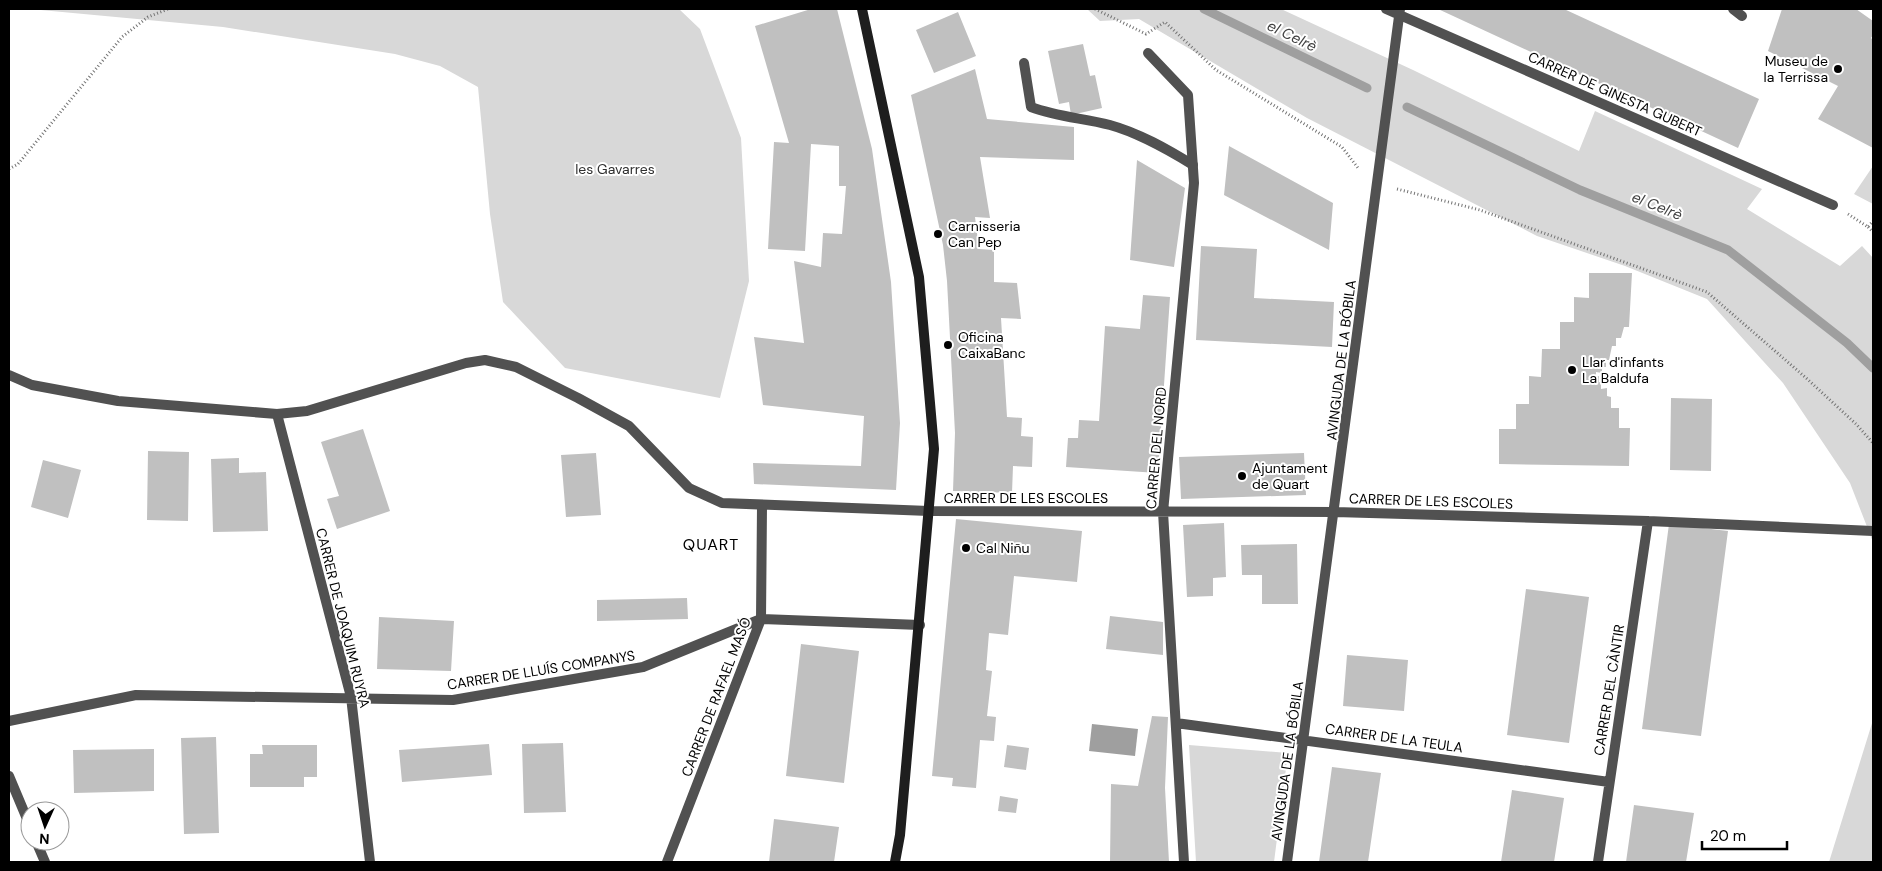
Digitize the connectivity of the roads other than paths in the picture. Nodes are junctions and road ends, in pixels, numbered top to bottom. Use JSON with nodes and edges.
{"nodes":[{"id":1,"x":862,"y":9,"type":"edge"},
{"id":2,"x":1386,"y":9,"type":"edge"},
{"id":3,"x":1733,"y":9,"type":"edge"},
{"id":4,"x":1400,"y":11,"type":"edge"},
{"id":5,"x":1742,"y":16,"type":"dead end"},
{"id":6,"x":1148,"y":53,"type":"dead end"},
{"id":7,"x":1024,"y":63,"type":"dead end"},
{"id":8,"x":1193,"y":165,"type":"junction"},
{"id":9,"x":1833,"y":204,"type":"road end"},
{"id":10,"x":9,"y":375,"type":"edge"},
{"id":11,"x":277,"y":414,"type":"junction"},
{"id":12,"x":762,"y":506,"type":"junction"},
{"id":13,"x":929,"y":511,"type":"junction"},
{"id":14,"x":1163,"y":512,"type":"junction"},
{"id":15,"x":1335,"y":512,"type":"junction"},
{"id":16,"x":1648,"y":521,"type":"junction"},
{"id":17,"x":1873,"y":531,"type":"edge"},
{"id":18,"x":761,"y":619,"type":"junction"},
{"id":19,"x":920,"y":625,"type":"junction"},
{"id":20,"x":351,"y":697,"type":"junction"},
{"id":21,"x":9,"y":721,"type":"edge"},
{"id":22,"x":1176,"y":723,"type":"junction"},
{"id":23,"x":1304,"y":739,"type":"junction"},
{"id":24,"x":9,"y":776,"type":"edge"},
{"id":25,"x":1609,"y":782,"type":"junction"},
{"id":26,"x":20,"y":802,"type":"edge"},
{"id":27,"x":370,"y":862,"type":"edge"},
{"id":28,"x":667,"y":862,"type":"edge"},
{"id":29,"x":895,"y":862,"type":"edge"},
{"id":30,"x":1184,"y":862,"type":"edge"},
{"id":31,"x":1287,"y":862,"type":"edge"},
{"id":32,"x":1598,"y":862,"type":"edge"}],
"edges":[{"from":1,"to":13,"type":"main road"},
{"from":2,"to":4,"type":"street","name":"CARRER DE GINESTA GUBERT"},
{"from":3,"to":5,"type":"street"},
{"from":4,"to":9,"type":"street","name":"CARRER DE GINESTA GUBERT"},
{"from":4,"to":15,"type":"street","name":"AVINGUDA DE LA BÓBILA"},
{"from":6,"to":8,"type":"street","name":"CARRER DEL NORD"},
{"from":7,"to":8,"type":"street"},
{"from":8,"to":14,"type":"street","name":"CARRER DEL NORD"},
{"from":10,"to":11,"type":"street","name":"CARRER DE LES ESCOLES"},
{"from":11,"to":12,"type":"street","name":"CARRER DE LES ESCOLES"},
{"from":11,"to":20,"type":"street","name":"CARRER DE JOAQUIM RUYRA"},
{"from":12,"to":13,"type":"street","name":"CARRER DE LES ESCOLES"},
{"from":12,"to":18,"type":"street","name":"CARRER DE RAFAEL MASÓ"},
{"from":13,"to":14,"type":"street","name":"CARRER DE LES ESCOLES"},
{"from":13,"to":19,"type":"main road"},
{"from":14,"to":15,"type":"street","name":"CARRER DE LES ESCOLES"},
{"from":14,"to":22,"type":"street","name":"CARRER DEL NORD"},
{"from":15,"to":16,"type":"street","name":"CARRER DE LES ESCOLES"},
{"from":15,"to":23,"type":"street","name":"AVINGUDA DE LA BÓBILA"},
{"from":16,"to":17,"type":"street","name":"CARRER DE LES ESCOLES"},
{"from":16,"to":25,"type":"street","name":"CARRER DEL CÀNTIR"},
{"from":18,"to":19,"type":"street","name":"CARRER DE LLUÍS COMPANYS"},
{"from":18,"to":20,"type":"street","name":"CARRER DE LLUÍS COMPANYS"},
{"from":18,"to":28,"type":"street","name":"CARRER DE RAFAEL MASÓ"},
{"from":19,"to":29,"type":"main road"},
{"from":20,"to":21,"type":"street","name":"CARRER DE LLUÍS COMPANYS"},
{"from":20,"to":27,"type":"street","name":"CARRER DE JOAQUIM RUYRA"},
{"from":22,"to":23,"type":"street","name":"CARRER DE LA TEULA"},
{"from":22,"to":30,"type":"street","name":"CARRER DEL NORD"},
{"from":23,"to":25,"type":"street","name":"CARRER DE LA TEULA"},
{"from":23,"to":31,"type":"street","name":"AVINGUDA DE LA BÓBILA"},
{"from":24,"to":26,"type":"street"},
{"from":25,"to":32,"type":"street","name":"CARRER DEL CÀNTIR"}]}
